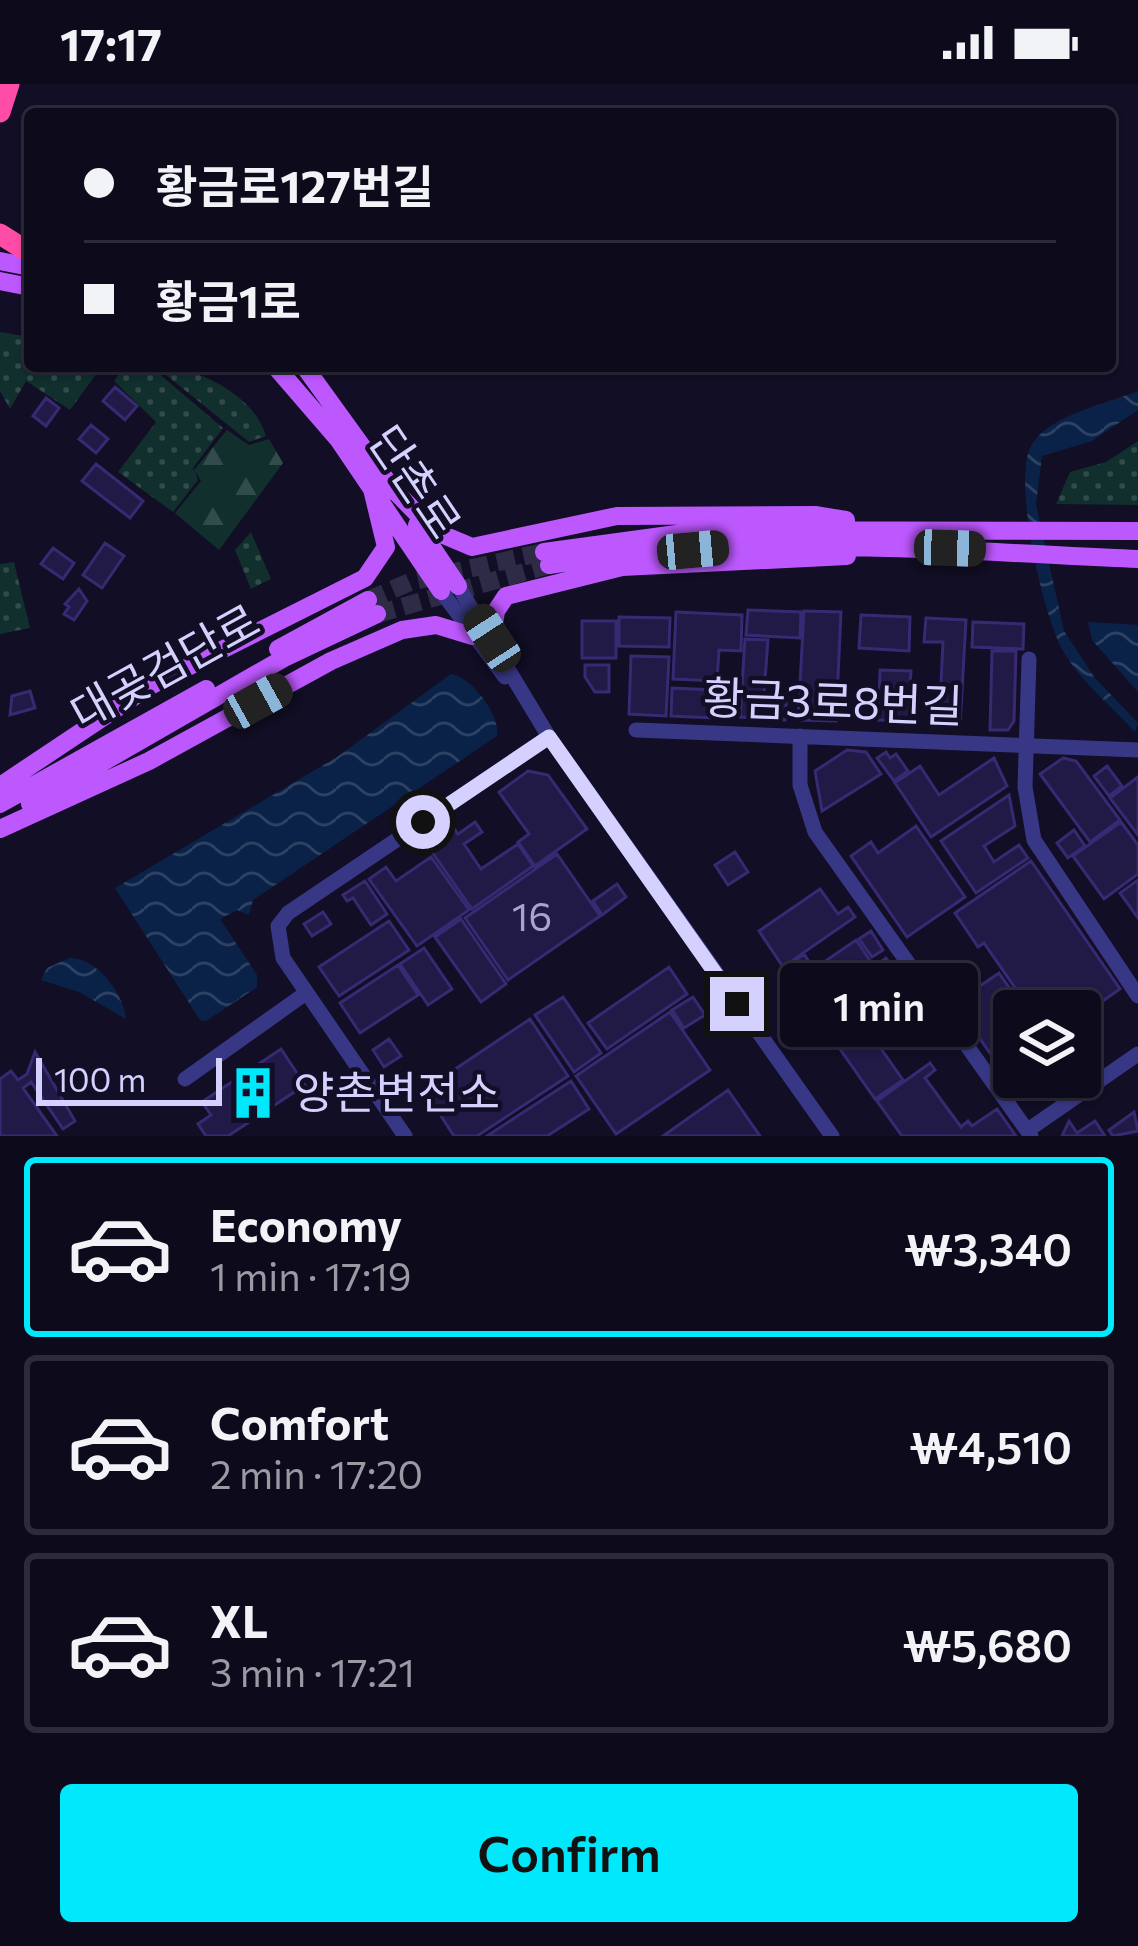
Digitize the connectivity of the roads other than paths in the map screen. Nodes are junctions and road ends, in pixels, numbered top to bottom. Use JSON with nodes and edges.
{"nodes":[{"id":1,"x":9,"y":84,"type":"edge"},
{"id":2,"x":0,"y":112,"type":"edge"},
{"id":3,"x":281,"y":372,"type":"edge"},
{"id":4,"x":308,"y":372,"type":"edge"},
{"id":5,"x":381,"y":486,"type":"junction"},
{"id":6,"x":1138,"y":531,"type":"edge"},
{"id":7,"x":909,"y":538,"type":"junction"},
{"id":8,"x":547,"y":558,"type":"tunnel mouth"},
{"id":9,"x":1138,"y":559,"type":"edge"},
{"id":10,"x":449,"y":588,"type":"joint"},
{"id":11,"x":482,"y":637,"type":"junction"},
{"id":12,"x":1029,"y":658,"type":"dead end"},
{"id":13,"x":636,"y":730,"type":"dead end"},
{"id":14,"x":800,"y":736,"type":"junction"},
{"id":15,"x":549,"y":737,"type":"junction"},
{"id":16,"x":1027,"y":746,"type":"junction"},
{"id":17,"x":1138,"y":750,"type":"edge"},
{"id":18,"x":0,"y":787,"type":"edge"},
{"id":19,"x":0,"y":804,"type":"edge"},
{"id":20,"x":0,"y":825,"type":"edge"},
{"id":21,"x":306,"y":993,"type":"junction"},
{"id":22,"x":1138,"y":996,"type":"edge"},
{"id":23,"x":1138,"y":1054,"type":"edge"},
{"id":24,"x":184,"y":1078,"type":"dead end"},
{"id":25,"x":1030,"y":1133,"type":"edge"},
{"id":26,"x":405,"y":1136,"type":"edge"},
{"id":27,"x":832,"y":1136,"type":"edge"}],
"edges":[{"from":1,"to":2,"type":"highway"},
{"from":3,"to":5,"type":"main road","name":"단촌로"},
{"from":4,"to":5,"type":"main road","name":"단촌로"},
{"from":5,"to":7,"type":"main road"},
{"from":5,"to":10,"type":"main road","name":"단촌로"},
{"from":5,"to":18,"type":"main road"},
{"from":6,"to":7,"type":"main road"},
{"from":7,"to":8,"type":"main road"},
{"from":7,"to":9,"type":"main road"},
{"from":7,"to":11,"type":"main road"},
{"from":10,"to":11,"type":"street"},
{"from":11,"to":15,"type":"street"},
{"from":11,"to":20,"type":"main road"},
{"from":12,"to":16,"type":"street","name":"황금3로8번길"},
{"from":13,"to":14,"type":"street","name":"황금3로8번길"},
{"from":14,"to":16,"type":"street","name":"황금3로8번길"},
{"from":14,"to":25,"type":"street"},
{"from":15,"to":21,"type":"street"},
{"from":15,"to":27,"type":"street"},
{"from":16,"to":17,"type":"street","name":"황금3로8번길"},
{"from":16,"to":22,"type":"street","name":"황금3로8번길"},
{"from":19,"to":20,"type":"main road","name":"대곶검단로"},
{"from":21,"to":24,"type":"street"},
{"from":21,"to":26,"type":"street"},
{"from":23,"to":25,"type":"street"}]}
